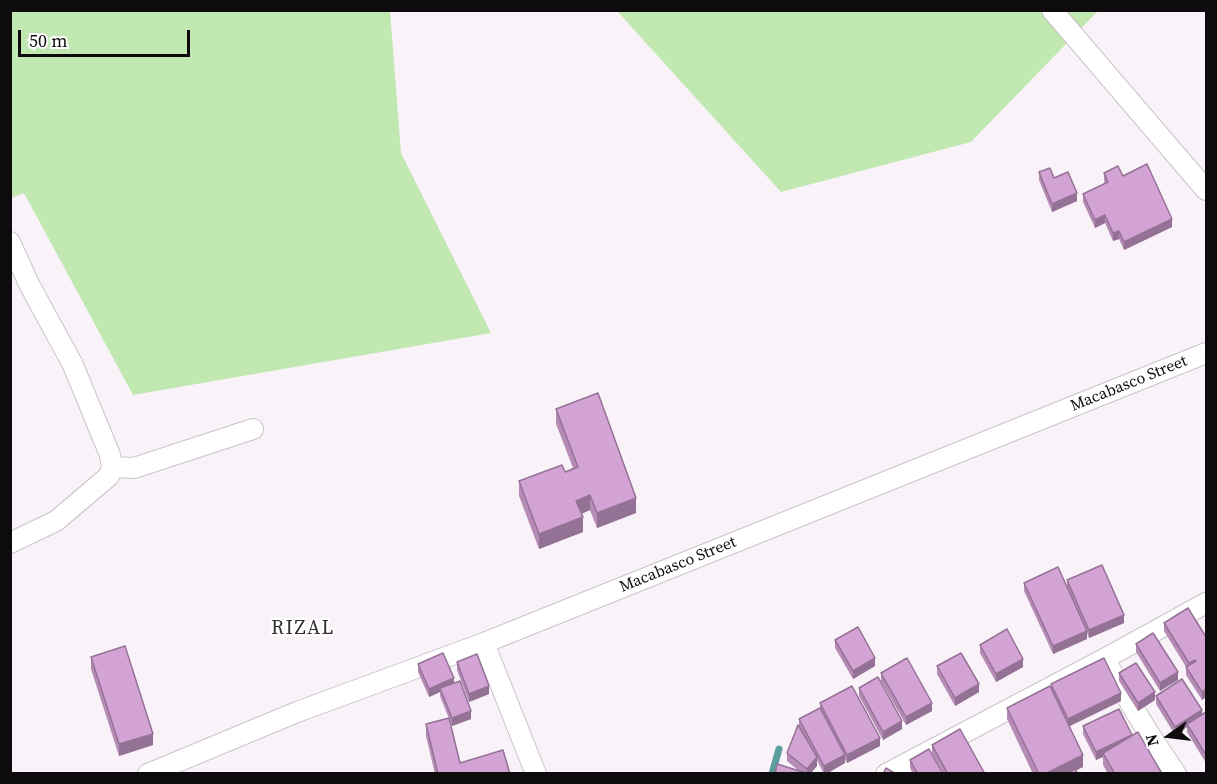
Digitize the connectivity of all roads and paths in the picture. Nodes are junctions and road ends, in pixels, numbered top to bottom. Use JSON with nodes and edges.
{"nodes":[{"id":1,"x":1052,"y":10,"type":"edge"},
{"id":2,"x":1206,"y":190,"type":"edge"},
{"id":3,"x":10,"y":243,"type":"edge"},
{"id":4,"x":1206,"y":353,"type":"edge"},
{"id":5,"x":253,"y":429,"type":"dead end"},
{"id":6,"x":112,"y":467,"type":"junction"},
{"id":7,"x":10,"y":543,"type":"edge"},
{"id":8,"x":1206,"y":603,"type":"edge"},
{"id":9,"x":484,"y":643,"type":"junction"},
{"id":10,"x":1104,"y":659,"type":"junction"},
{"id":11,"x":148,"y":774,"type":"edge"},
{"id":12,"x":536,"y":774,"type":"edge"},
{"id":13,"x":886,"y":774,"type":"edge"},
{"id":14,"x":1176,"y":774,"type":"edge"}],
"edges":[{"from":1,"to":2,"type":"street"},
{"from":3,"to":6,"type":"street"},
{"from":4,"to":9,"type":"street","name":"Macabasco Street"},
{"from":5,"to":6,"type":"street"},
{"from":6,"to":7,"type":"street"},
{"from":8,"to":10,"type":"street"},
{"from":9,"to":11,"type":"street","name":"Macabasco Street"},
{"from":9,"to":12,"type":"street"},
{"from":10,"to":13,"type":"street"},
{"from":10,"to":14,"type":"street"}]}
